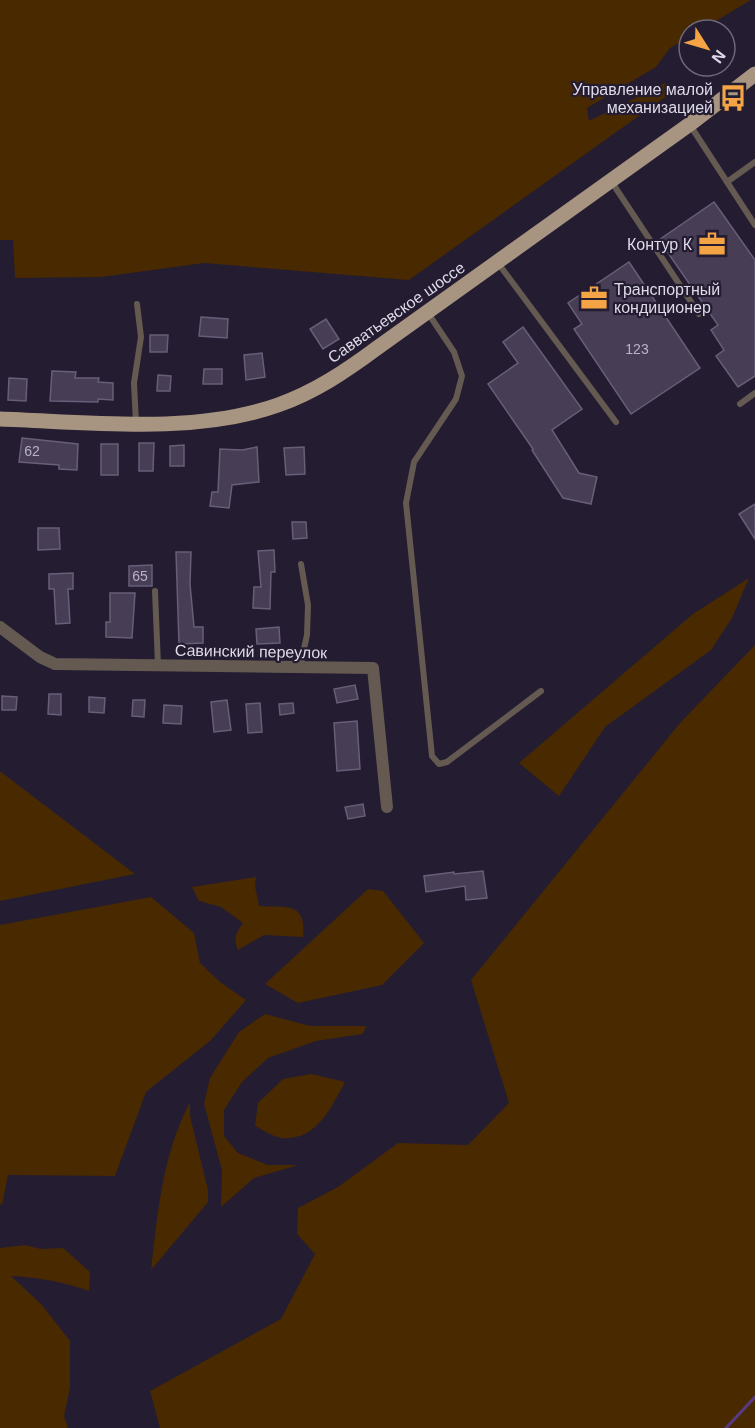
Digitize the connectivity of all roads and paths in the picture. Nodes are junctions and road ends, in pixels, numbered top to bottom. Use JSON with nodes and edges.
{"nodes":[{"id":1,"x":755,"y":74,"type":"edge"},
{"id":2,"x":690,"y":124,"type":"junction"},
{"id":3,"x":755,"y":162,"type":"edge"},
{"id":4,"x":611,"y":180,"type":"junction"},
{"id":5,"x":727,"y":182,"type":"junction"},
{"id":6,"x":755,"y":225,"type":"edge"},
{"id":7,"x":497,"y":262,"type":"junction"},
{"id":8,"x":137,"y":304,"type":"dead end"},
{"id":9,"x":428,"y":312,"type":"junction"},
{"id":10,"x":699,"y":314,"type":"dead end"},
{"id":11,"x":755,"y":393,"type":"edge"},
{"id":12,"x":740,"y":404,"type":"dead end"},
{"id":13,"x":0,"y":419,"type":"edge"},
{"id":14,"x":616,"y":422,"type":"dead end"},
{"id":15,"x":136,"y":423,"type":"junction"},
{"id":16,"x":301,"y":564,"type":"dead end"},
{"id":17,"x":155,"y":591,"type":"dead end"},
{"id":18,"x":0,"y":627,"type":"edge"},
{"id":19,"x":158,"y":666,"type":"junction"},
{"id":20,"x":300,"y":668,"type":"junction"},
{"id":21,"x":542,"y":691,"type":"dead end"},
{"id":22,"x":387,"y":807,"type":"dead end"}],
"edges":[{"from":1,"to":2,"type":"main road","name":"Савватьевское шоссе"},
{"from":2,"to":4,"type":"main road","name":"Савватьевское шоссе"},
{"from":2,"to":5,"type":"lane"},
{"from":3,"to":5,"type":"lane"},
{"from":4,"to":7,"type":"main road","name":"Савватьевское шоссе"},
{"from":4,"to":10,"type":"lane"},
{"from":5,"to":6,"type":"lane"},
{"from":7,"to":9,"type":"main road","name":"Савватьевское шоссе"},
{"from":7,"to":14,"type":"lane"},
{"from":8,"to":15,"type":"lane"},
{"from":9,"to":15,"type":"main road","name":"Савватьевское шоссе"},
{"from":9,"to":21,"type":"lane"},
{"from":11,"to":12,"type":"lane"},
{"from":13,"to":15,"type":"main road","name":"Савватьевское шоссе"},
{"from":16,"to":20,"type":"lane"},
{"from":17,"to":19,"type":"lane"},
{"from":18,"to":19,"type":"street","name":"Савинский переулок"},
{"from":19,"to":20,"type":"street","name":"Савинский переулок"},
{"from":20,"to":22,"type":"street","name":"Савинский переулок"}]}
